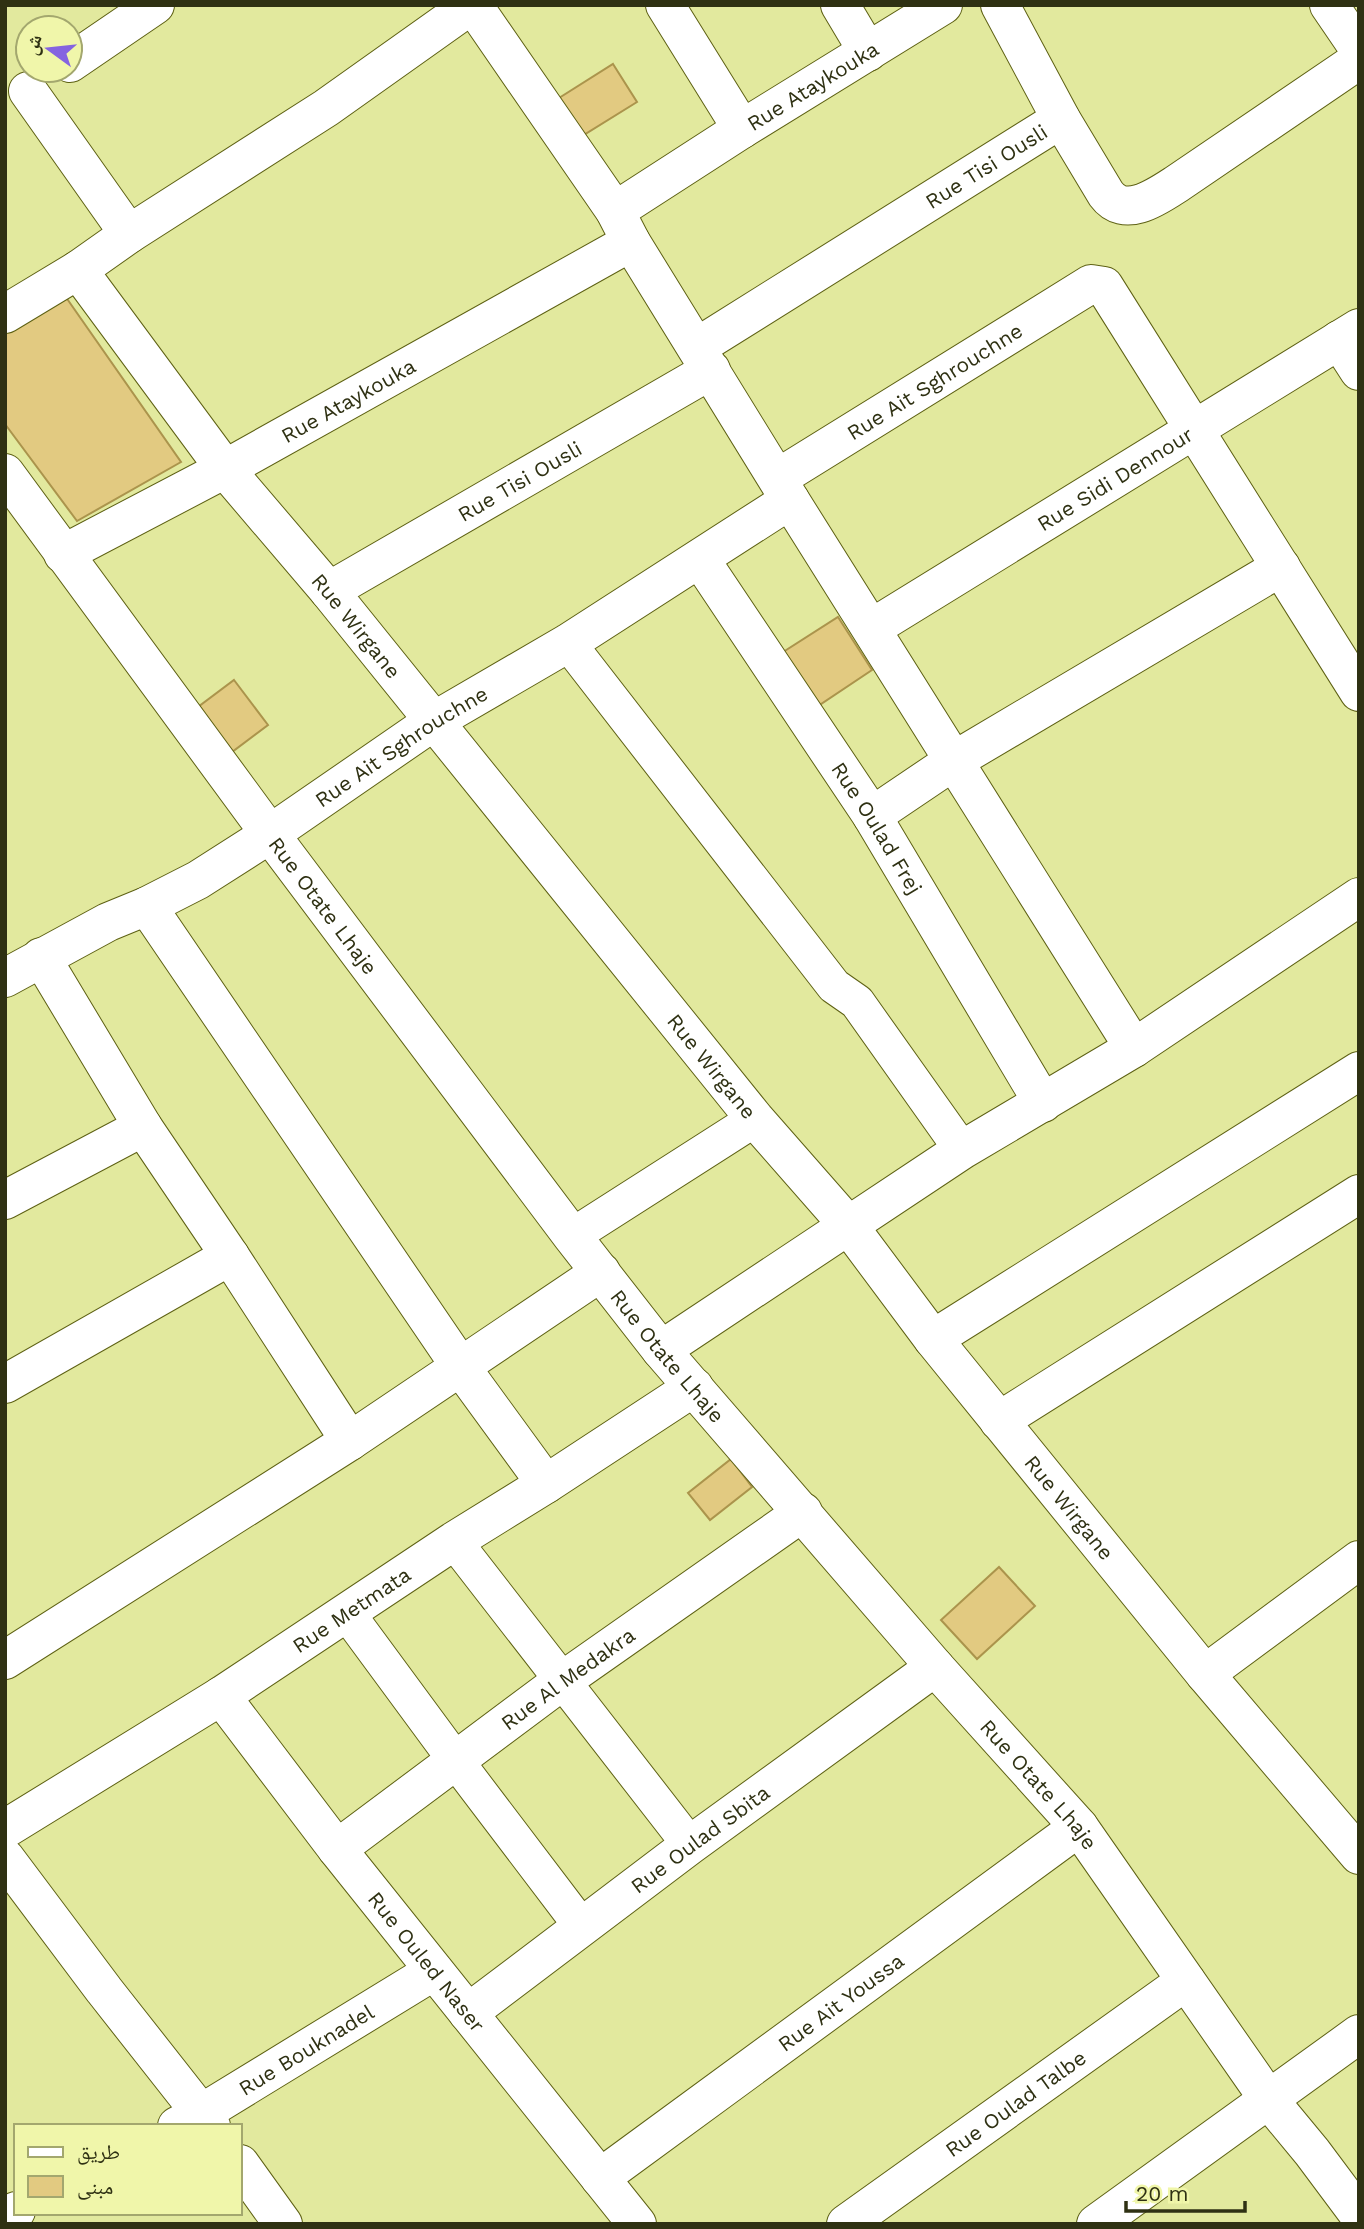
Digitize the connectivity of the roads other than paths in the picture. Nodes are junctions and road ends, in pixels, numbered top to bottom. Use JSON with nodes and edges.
{"nodes":[{"id":1,"x":155,"y":5,"type":"edge"},
{"id":2,"x":472,"y":5,"type":"edge"},
{"id":3,"x":665,"y":5,"type":"edge"},
{"id":4,"x":840,"y":5,"type":"edge"},
{"id":5,"x":943,"y":5,"type":"edge"},
{"id":6,"x":1000,"y":5,"type":"edge"},
{"id":7,"x":1329,"y":5,"type":"edge"},
{"id":8,"x":1359,"y":49,"type":"edge"},
{"id":9,"x":868,"y":52,"type":"junction"},
{"id":10,"x":84,"y":53,"type":"edge"},
{"id":11,"x":1359,"y":60,"type":"edge"},
{"id":12,"x":36,"y":84,"type":"edge"},
{"id":13,"x":13,"y":98,"type":"edge"},
{"id":14,"x":1061,"y":119,"type":"junction"},
{"id":15,"x":742,"y":129,"type":"junction"},
{"id":16,"x":623,"y":227,"type":"junction"},
{"id":17,"x":129,"y":234,"type":"junction"},
{"id":18,"x":78,"y":270,"type":"junction"},
{"id":19,"x":5,"y":314,"type":"edge"},
{"id":20,"x":1352,"y":346,"type":"edge"},
{"id":21,"x":704,"y":359,"type":"junction"},
{"id":22,"x":1195,"y":428,"type":"junction"},
{"id":23,"x":225,"y":469,"type":"junction"},
{"id":24,"x":5,"y":473,"type":"edge"},
{"id":25,"x":784,"y":489,"type":"junction"},
{"id":26,"x":63,"y":554,"type":"junction"},
{"id":27,"x":700,"y":559,"type":"junction"},
{"id":28,"x":1281,"y":567,"type":"junction"},
{"id":29,"x":329,"y":591,"type":"junction"},
{"id":30,"x":872,"y":628,"type":"junction"},
{"id":31,"x":568,"y":643,"type":"junction"},
{"id":32,"x":1359,"y":692,"type":"edge"},
{"id":33,"x":434,"y":721,"type":"junction"},
{"id":34,"x":955,"y":760,"type":"junction"},
{"id":35,"x":872,"y":816,"type":"junction"},
{"id":36,"x":270,"y":834,"type":"junction"},
{"id":37,"x":1359,"y":897,"type":"edge"},
{"id":38,"x":147,"y":906,"type":"junction"},
{"id":39,"x":41,"y":957,"type":"junction"},
{"id":40,"x":5,"y":978,"type":"edge"},
{"id":41,"x":1134,"y":1048,"type":"junction"},
{"id":42,"x":1359,"y":1071,"type":"edge"},
{"id":43,"x":1043,"y":1103,"type":"junction"},
{"id":44,"x":755,"y":1119,"type":"junction"},
{"id":45,"x":143,"y":1126,"type":"junction"},
{"id":46,"x":962,"y":1150,"type":"junction"},
{"id":47,"x":1359,"y":1194,"type":"edge"},
{"id":48,"x":5,"y":1200,"type":"edge"},
{"id":49,"x":848,"y":1225,"type":"junction"},
{"id":50,"x":572,"y":1236,"type":"junction"},
{"id":51,"x":230,"y":1256,"type":"junction"},
{"id":52,"x":601,"y":1272,"type":"junction"},
{"id":53,"x":933,"y":1339,"type":"junction"},
{"id":54,"x":662,"y":1350,"type":"junction"},
{"id":55,"x":460,"y":1366,"type":"junction"},
{"id":56,"x":5,"y":1384,"type":"edge"},
{"id":57,"x":694,"y":1387,"type":"junction"},
{"id":58,"x":999,"y":1421,"type":"junction"},
{"id":59,"x":350,"y":1441,"type":"junction"},
{"id":60,"x":546,"y":1485,"type":"junction"},
{"id":61,"x":803,"y":1512,"type":"junction"},
{"id":62,"x":454,"y":1541,"type":"junction"},
{"id":63,"x":1359,"y":1560,"type":"edge"},
{"id":64,"x":347,"y":1613,"type":"junction"},
{"id":65,"x":5,"y":1660,"type":"edge"},
{"id":66,"x":935,"y":1667,"type":"junction"},
{"id":67,"x":1205,"y":1674,"type":"junction"},
{"id":68,"x":562,"y":1681,"type":"junction"},
{"id":69,"x":221,"y":1696,"type":"junction"},
{"id":70,"x":456,"y":1760,"type":"junction"},
{"id":71,"x":1079,"y":1827,"type":"junction"},
{"id":72,"x":5,"y":1829,"type":"edge"},
{"id":73,"x":690,"y":1846,"type":"junction"},
{"id":74,"x":337,"y":1849,"type":"junction"},
{"id":75,"x":1359,"y":1855,"type":"edge"},
{"id":76,"x":5,"y":1858,"type":"edge"},
{"id":77,"x":582,"y":1927,"type":"junction"},
{"id":78,"x":434,"y":1971,"type":"junction"},
{"id":79,"x":1186,"y":1981,"type":"junction"},
{"id":80,"x":468,"y":2012,"type":"junction"},
{"id":81,"x":1359,"y":2034,"type":"edge"},
{"id":82,"x":1269,"y":2099,"type":"junction"},
{"id":83,"x":197,"y":2121,"type":"edge"},
{"id":84,"x":242,"y":2168,"type":"edge"},
{"id":85,"x":600,"y":2178,"type":"junction"},
{"id":86,"x":1359,"y":2215,"type":"edge"},
{"id":87,"x":283,"y":2224,"type":"edge"},
{"id":88,"x":637,"y":2224,"type":"edge"},
{"id":89,"x":846,"y":2224,"type":"edge"},
{"id":90,"x":1096,"y":2224,"type":"edge"}],
"edges":[{"from":1,"to":10,"type":"street"},
{"from":2,"to":16,"type":"street"},
{"from":2,"to":17,"type":"street"},
{"from":3,"to":15,"type":"street"},
{"from":4,"to":9,"type":"street"},
{"from":5,"to":9,"type":"street","name":"Rue Ataykouka"},
{"from":6,"to":14,"type":"street"},
{"from":7,"to":8,"type":"street"},
{"from":9,"to":15,"type":"street","name":"Rue Ataykouka"},
{"from":11,"to":14,"type":"street"},
{"from":12,"to":13,"type":"street"},
{"from":13,"to":17,"type":"street"},
{"from":14,"to":21,"type":"street","name":"Rue Tisi Ousli"},
{"from":15,"to":16,"type":"street","name":"Rue Ataykouka"},
{"from":16,"to":21,"type":"street"},
{"from":16,"to":23,"type":"street","name":"Rue Ataykouka"},
{"from":17,"to":18,"type":"street"},
{"from":18,"to":19,"type":"street"},
{"from":18,"to":23,"type":"street","name":"Rue Wirgane"},
{"from":20,"to":22,"type":"street","name":"Rue Sidi Dennour"},
{"from":21,"to":25,"type":"street"},
{"from":21,"to":29,"type":"street","name":"Rue Tisi Ousli"},
{"from":22,"to":25,"type":"street","name":"Rue Ait Sghrouchne"},
{"from":22,"to":28,"type":"street"},
{"from":22,"to":30,"type":"street","name":"Rue Sidi Dennour"},
{"from":23,"to":26,"type":"street","name":"Rue Ataykouka"},
{"from":23,"to":29,"type":"street","name":"Rue Wirgane"},
{"from":24,"to":26,"type":"street","name":"Rue Otate Lhaje"},
{"from":25,"to":27,"type":"street","name":"Rue Ait Sghrouchne"},
{"from":25,"to":30,"type":"street"},
{"from":26,"to":36,"type":"street","name":"Rue Otate Lhaje"},
{"from":27,"to":31,"type":"street","name":"Rue Ait Sghrouchne"},
{"from":27,"to":35,"type":"street","name":"Rue Oulad Frej"},
{"from":28,"to":32,"type":"street"},
{"from":28,"to":34,"type":"street"},
{"from":29,"to":33,"type":"street","name":"Rue Wirgane"},
{"from":30,"to":34,"type":"street"},
{"from":31,"to":33,"type":"street","name":"Rue Ait Sghrouchne"},
{"from":31,"to":46,"type":"street"},
{"from":33,"to":36,"type":"street","name":"Rue Ait Sghrouchne"},
{"from":33,"to":44,"type":"street","name":"Rue Wirgane"},
{"from":34,"to":35,"type":"street"},
{"from":34,"to":41,"type":"street"},
{"from":35,"to":43,"type":"street","name":"Rue Oulad Frej"},
{"from":36,"to":38,"type":"street","name":"Rue Ait Sghrouchne"},
{"from":36,"to":50,"type":"street","name":"Rue Otate Lhaje"},
{"from":37,"to":41,"type":"street"},
{"from":38,"to":39,"type":"street","name":"Rue Ait Sghrouchne"},
{"from":38,"to":55,"type":"street"},
{"from":39,"to":40,"type":"street","name":"Rue Ait Sghrouchne"},
{"from":39,"to":45,"type":"street"},
{"from":41,"to":43,"type":"street"},
{"from":42,"to":53,"type":"street"},
{"from":43,"to":46,"type":"street"},
{"from":44,"to":49,"type":"street","name":"Rue Wirgane"},
{"from":44,"to":50,"type":"street"},
{"from":45,"to":48,"type":"street"},
{"from":45,"to":51,"type":"street"},
{"from":46,"to":49,"type":"street"},
{"from":47,"to":58,"type":"street"},
{"from":49,"to":53,"type":"street","name":"Rue Wirgane"},
{"from":49,"to":54,"type":"street"},
{"from":50,"to":52,"type":"street","name":"Rue Otate Lhaje"},
{"from":51,"to":56,"type":"street"},
{"from":51,"to":59,"type":"street"},
{"from":52,"to":54,"type":"street","name":"Rue Otate Lhaje"},
{"from":52,"to":55,"type":"street"},
{"from":53,"to":58,"type":"street","name":"Rue Wirgane"},
{"from":54,"to":57,"type":"street","name":"Rue Otate Lhaje"},
{"from":55,"to":59,"type":"street"},
{"from":55,"to":60,"type":"street"},
{"from":57,"to":60,"type":"street","name":"Rue Metmata"},
{"from":57,"to":61,"type":"street","name":"Rue Otate Lhaje"},
{"from":58,"to":67,"type":"street","name":"Rue Wirgane"},
{"from":59,"to":65,"type":"street"},
{"from":60,"to":62,"type":"street","name":"Rue Metmata"},
{"from":61,"to":66,"type":"street","name":"Rue Otate Lhaje"},
{"from":61,"to":68,"type":"street","name":"Rue Al Medakra"},
{"from":62,"to":64,"type":"street","name":"Rue Metmata"},
{"from":62,"to":68,"type":"street"},
{"from":63,"to":67,"type":"street"},
{"from":64,"to":69,"type":"street","name":"Rue Metmata"},
{"from":64,"to":70,"type":"street"},
{"from":66,"to":71,"type":"street","name":"Rue Otate Lhaje"},
{"from":66,"to":73,"type":"street","name":"Rue Oulad Sbita"},
{"from":67,"to":75,"type":"street","name":"Rue Wirgane"},
{"from":68,"to":70,"type":"street","name":"Rue Al Medakra"},
{"from":68,"to":73,"type":"street"},
{"from":69,"to":72,"type":"street","name":"Rue Metmata"},
{"from":69,"to":74,"type":"street","name":"Rue Ouled Naser"},
{"from":70,"to":74,"type":"street","name":"Rue Al Medakra"},
{"from":70,"to":77,"type":"street"},
{"from":71,"to":79,"type":"street","name":"Rue Otate Lhaje"},
{"from":71,"to":85,"type":"street","name":"Rue Ait Youssa"},
{"from":73,"to":77,"type":"street","name":"Rue Oulad Sbita"},
{"from":74,"to":78,"type":"street","name":"Rue Ouled Naser"},
{"from":76,"to":83,"type":"street"},
{"from":77,"to":80,"type":"street","name":"Rue Oulad Sbita"},
{"from":78,"to":80,"type":"street","name":"Rue Ouled Naser"},
{"from":78,"to":83,"type":"street","name":"Rue Bouknadel"},
{"from":79,"to":82,"type":"street","name":"Rue Otate Lhaje"},
{"from":79,"to":89,"type":"street","name":"Rue Oulad Talbe"},
{"from":80,"to":85,"type":"street","name":"Rue Ouled Naser"},
{"from":81,"to":82,"type":"street"},
{"from":82,"to":86,"type":"street","name":"Rue Otate Lhaje"},
{"from":82,"to":90,"type":"street"},
{"from":84,"to":87,"type":"street"},
{"from":85,"to":88,"type":"street","name":"Rue Ouled Naser"}]}
